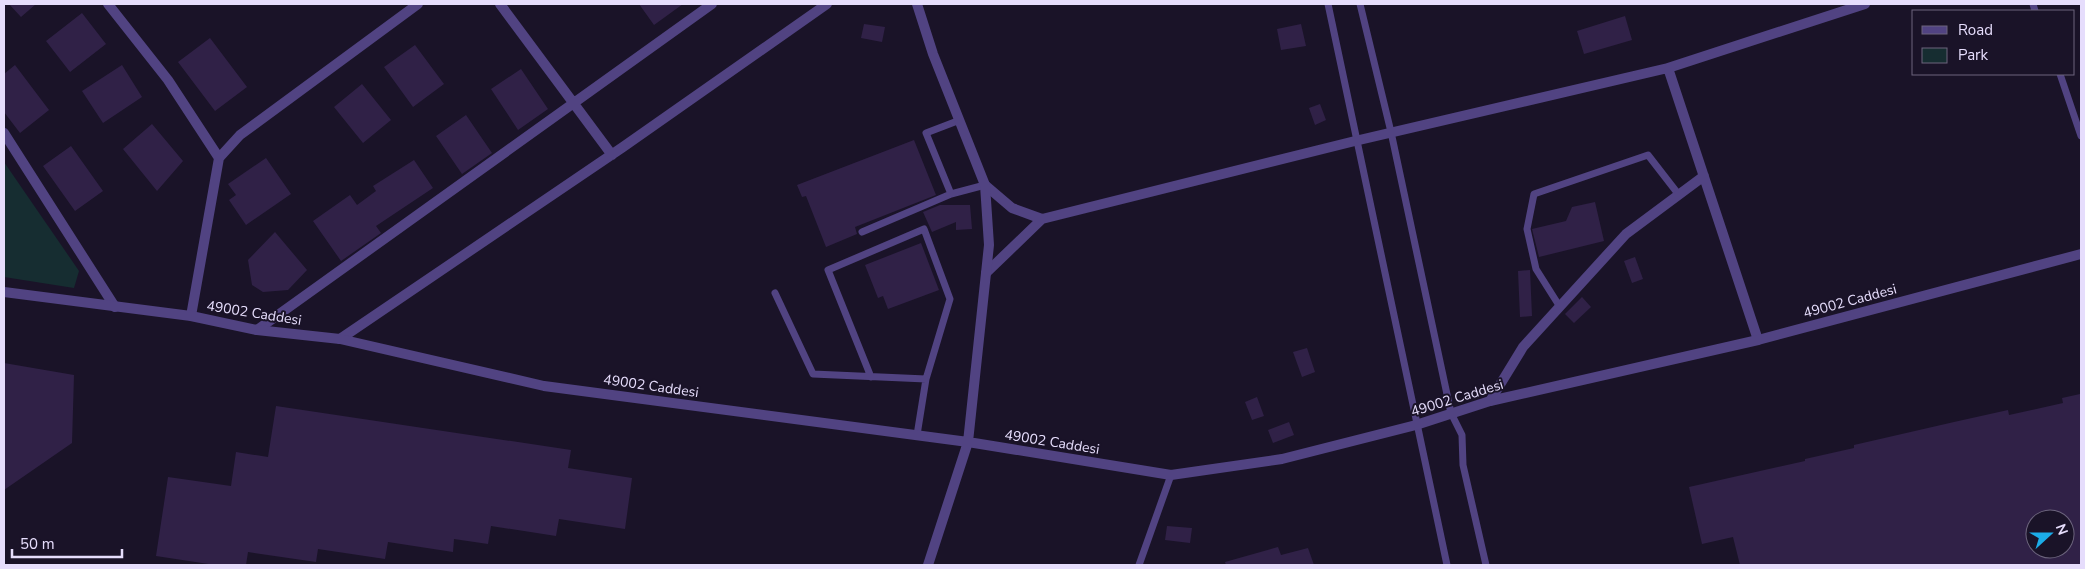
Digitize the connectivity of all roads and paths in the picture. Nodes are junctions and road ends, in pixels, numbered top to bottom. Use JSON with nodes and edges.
{"nodes":[{"id":1,"x":108,"y":4,"type":"edge"},
{"id":2,"x":418,"y":4,"type":"edge"},
{"id":3,"x":500,"y":4,"type":"edge"},
{"id":4,"x":712,"y":4,"type":"edge"},
{"id":5,"x":827,"y":4,"type":"edge"},
{"id":6,"x":917,"y":4,"type":"edge"},
{"id":7,"x":1328,"y":4,"type":"edge"},
{"id":8,"x":1360,"y":4,"type":"edge"},
{"id":9,"x":1865,"y":4,"type":"edge"},
{"id":10,"x":1668,"y":68,"type":"junction"},
{"id":11,"x":2060,"y":75,"type":"edge"},
{"id":12,"x":573,"y":102,"type":"junction"},
{"id":13,"x":2079,"y":117,"type":"edge"},
{"id":14,"x":960,"y":120,"type":"junction"},
{"id":15,"x":1391,"y":132,"type":"junction"},
{"id":16,"x":4,"y":133,"type":"edge"},
{"id":17,"x":2081,"y":136,"type":"edge"},
{"id":18,"x":1355,"y":140,"type":"junction"},
{"id":19,"x":612,"y":155,"type":"junction"},
{"id":20,"x":219,"y":158,"type":"junction"},
{"id":21,"x":1704,"y":176,"type":"junction"},
{"id":22,"x":984,"y":186,"type":"junction"},
{"id":23,"x":951,"y":194,"type":"junction"},
{"id":24,"x":1679,"y":194,"type":"junction"},
{"id":25,"x":1042,"y":219,"type":"junction"},
{"id":26,"x":862,"y":232,"type":"dead end"},
{"id":27,"x":2081,"y":254,"type":"edge"},
{"id":28,"x":986,"y":273,"type":"junction"},
{"id":29,"x":4,"y":292,"type":"edge"},
{"id":30,"x":775,"y":293,"type":"dead end"},
{"id":31,"x":115,"y":307,"type":"junction"},
{"id":32,"x":1560,"y":307,"type":"junction"},
{"id":33,"x":191,"y":316,"type":"junction"},
{"id":34,"x":257,"y":330,"type":"junction"},
{"id":35,"x":340,"y":339,"type":"junction"},
{"id":36,"x":1758,"y":340,"type":"junction"},
{"id":37,"x":871,"y":377,"type":"junction"},
{"id":38,"x":926,"y":379,"type":"junction"},
{"id":39,"x":1490,"y":401,"type":"junction"},
{"id":40,"x":1451,"y":413,"type":"junction"},
{"id":41,"x":1416,"y":426,"type":"junction"},
{"id":42,"x":917,"y":435,"type":"junction"},
{"id":43,"x":968,"y":442,"type":"junction"},
{"id":44,"x":1171,"y":475,"type":"junction"},
{"id":45,"x":928,"y":565,"type":"edge"},
{"id":46,"x":1138,"y":565,"type":"edge"},
{"id":47,"x":1447,"y":565,"type":"edge"},
{"id":48,"x":1486,"y":565,"type":"edge"}],
"edges":[{"from":1,"to":20,"type":"street"},
{"from":2,"to":20,"type":"street"},
{"from":3,"to":12,"type":"street"},
{"from":4,"to":12,"type":"street"},
{"from":5,"to":19,"type":"street"},
{"from":6,"to":14,"type":"street"},
{"from":7,"to":18,"type":"lane"},
{"from":8,"to":15,"type":"lane"},
{"from":9,"to":10,"type":"street"},
{"from":10,"to":15,"type":"street"},
{"from":10,"to":21,"type":"street"},
{"from":11,"to":13,"type":"lane"},
{"from":12,"to":19,"type":"street"},
{"from":12,"to":34,"type":"street"},
{"from":13,"to":17,"type":"lane"},
{"from":14,"to":22,"type":"street"},
{"from":14,"to":23,"type":"lane"},
{"from":15,"to":18,"type":"street"},
{"from":15,"to":40,"type":"lane"},
{"from":16,"to":31,"type":"street"},
{"from":18,"to":25,"type":"street"},
{"from":18,"to":41,"type":"lane"},
{"from":19,"to":35,"type":"street"},
{"from":20,"to":33,"type":"street"},
{"from":21,"to":24,"type":"street"},
{"from":21,"to":36,"type":"street"},
{"from":22,"to":23,"type":"lane"},
{"from":22,"to":25,"type":"street"},
{"from":22,"to":28,"type":"street"},
{"from":23,"to":26,"type":"lane"},
{"from":24,"to":32,"type":"street"},
{"from":24,"to":32,"type":"lane"},
{"from":25,"to":28,"type":"street"},
{"from":27,"to":36,"type":"street","name":"49002 Caddesi"},
{"from":28,"to":43,"type":"street"},
{"from":29,"to":31,"type":"street","name":"49002 Caddesi"},
{"from":30,"to":37,"type":"lane"},
{"from":31,"to":33,"type":"street","name":"49002 Caddesi"},
{"from":32,"to":39,"type":"street"},
{"from":33,"to":34,"type":"street","name":"49002 Caddesi"},
{"from":34,"to":35,"type":"street","name":"49002 Caddesi"},
{"from":35,"to":42,"type":"street","name":"49002 Caddesi"},
{"from":36,"to":39,"type":"street","name":"49002 Caddesi"},
{"from":37,"to":38,"type":"lane"},
{"from":37,"to":38,"type":"lane"},
{"from":38,"to":42,"type":"lane"},
{"from":39,"to":40,"type":"street","name":"49002 Caddesi"},
{"from":40,"to":41,"type":"street","name":"49002 Caddesi"},
{"from":40,"to":48,"type":"lane"},
{"from":41,"to":44,"type":"street","name":"49002 Caddesi"},
{"from":41,"to":47,"type":"lane"},
{"from":42,"to":43,"type":"street","name":"49002 Caddesi"},
{"from":43,"to":44,"type":"street","name":"49002 Caddesi"},
{"from":43,"to":45,"type":"street"},
{"from":44,"to":46,"type":"lane"}]}
